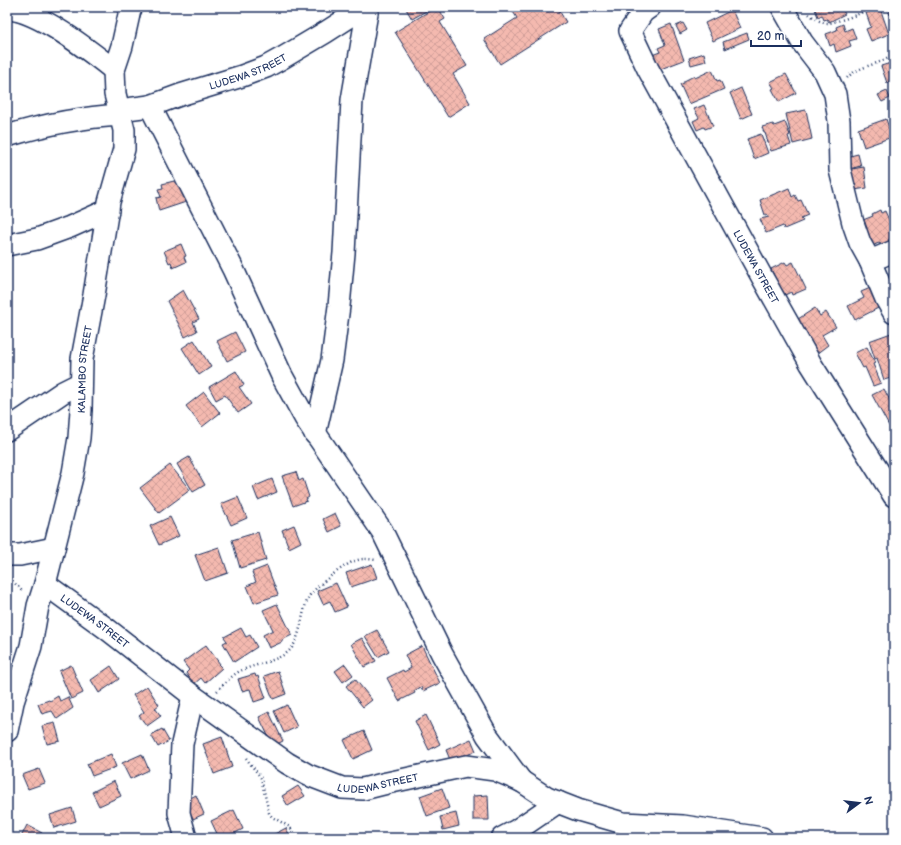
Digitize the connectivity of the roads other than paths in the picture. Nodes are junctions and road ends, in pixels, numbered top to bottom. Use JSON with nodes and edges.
{"nodes":[{"id":1,"x":132,"y":7,"type":"edge"},
{"id":2,"x":365,"y":7,"type":"edge"},
{"id":3,"x":368,"y":7,"type":"edge"},
{"id":4,"x":650,"y":7,"type":"edge"},
{"id":5,"x":782,"y":7,"type":"edge"},
{"id":6,"x":7,"y":9,"type":"edge"},
{"id":7,"x":114,"y":70,"type":"junction"},
{"id":8,"x":150,"y":106,"type":"junction"},
{"id":9,"x":120,"y":113,"type":"junction"},
{"id":10,"x":7,"y":136,"type":"edge"},
{"id":11,"x":108,"y":210,"type":"junction"},
{"id":12,"x":7,"y":245,"type":"edge"},
{"id":13,"x":894,"y":250,"type":"edge"},
{"id":14,"x":870,"y":262,"type":"junction"},
{"id":15,"x":894,"y":313,"type":"edge"},
{"id":16,"x":81,"y":383,"type":"junction"},
{"id":17,"x":7,"y":430,"type":"edge"},
{"id":18,"x":315,"y":434,"type":"junction"},
{"id":19,"x":894,"y":496,"type":"edge"},
{"id":20,"x":54,"y":548,"type":"junction"},
{"id":21,"x":7,"y":555,"type":"edge"},
{"id":22,"x":45,"y":584,"type":"junction"},
{"id":23,"x":193,"y":696,"type":"junction"},
{"id":24,"x":7,"y":731,"type":"edge"},
{"id":25,"x":521,"y":781,"type":"junction"},
{"id":26,"x":558,"y":802,"type":"junction"},
{"id":27,"x":186,"y":838,"type":"edge"},
{"id":28,"x":502,"y":838,"type":"edge"},
{"id":29,"x":762,"y":838,"type":"edge"}],
"edges":[{"from":1,"to":7,"type":"street","name":"KALAMBO STREET"},
{"from":2,"to":8,"type":"street","name":"LUDEWA STREET"},
{"from":3,"to":18,"type":"street"},
{"from":4,"to":19,"type":"street","name":"LUDEWA STREET"},
{"from":5,"to":14,"type":"street"},
{"from":6,"to":7,"type":"street"},
{"from":7,"to":9,"type":"street","name":"KALAMBO STREET"},
{"from":8,"to":9,"type":"street","name":"LUDEWA STREET"},
{"from":8,"to":18,"type":"street"},
{"from":9,"to":10,"type":"street","name":"LUDEWA STREET"},
{"from":9,"to":11,"type":"street","name":"KALAMBO STREET"},
{"from":11,"to":12,"type":"street"},
{"from":11,"to":16,"type":"street","name":"KALAMBO STREET"},
{"from":13,"to":14,"type":"street"},
{"from":14,"to":15,"type":"street"},
{"from":16,"to":17,"type":"street"},
{"from":16,"to":20,"type":"street","name":"KALAMBO STREET"},
{"from":18,"to":25,"type":"street"},
{"from":20,"to":21,"type":"street"},
{"from":20,"to":22,"type":"street","name":"KALAMBO STREET"},
{"from":22,"to":23,"type":"street","name":"LUDEWA STREET"},
{"from":22,"to":24,"type":"street","name":"KALAMBO STREET"},
{"from":23,"to":25,"type":"street","name":"LUDEWA STREET"},
{"from":23,"to":27,"type":"street"},
{"from":25,"to":26,"type":"street","name":"LUDEWA STREET"},
{"from":26,"to":28,"type":"street"},
{"from":26,"to":29,"type":"street","name":"LUDEWA STREET"}]}
